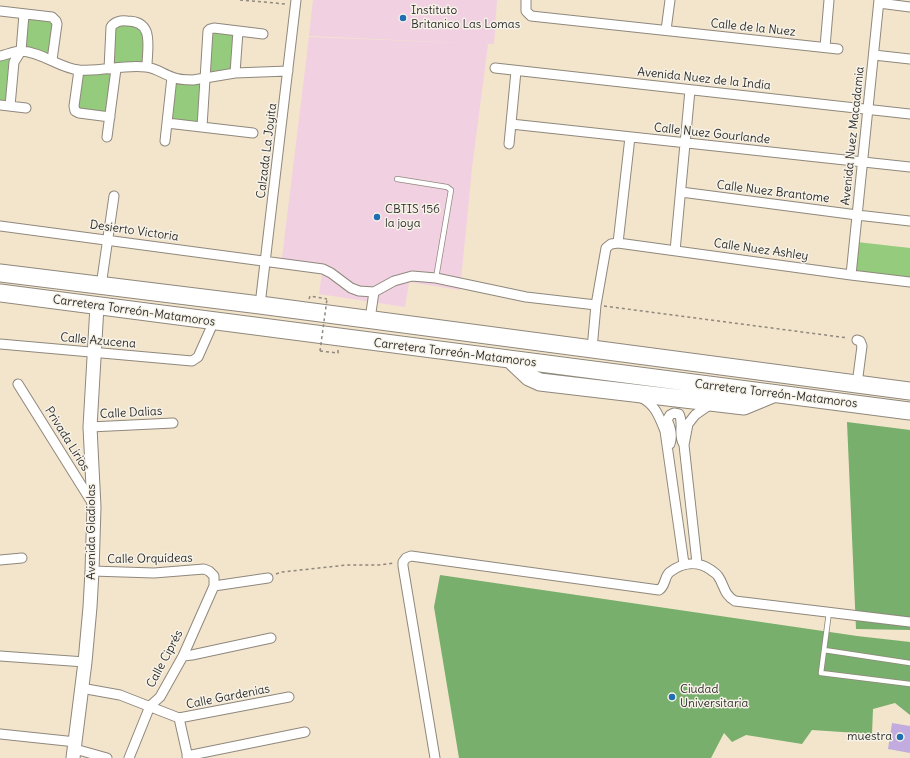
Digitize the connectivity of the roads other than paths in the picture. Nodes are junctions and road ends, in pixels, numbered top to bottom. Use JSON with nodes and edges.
{"nodes":[{"id":1,"x":526,"y":0,"type":"edge"},
{"id":2,"x":670,"y":0,"type":"edge"},
{"id":3,"x":829,"y":0,"type":"edge"},
{"id":4,"x":879,"y":2,"type":"edge"},
{"id":5,"x":296,"y":3,"type":"edge"},
{"id":6,"x":910,"y":7,"type":"edge"},
{"id":7,"x":0,"y":11,"type":"edge"},
{"id":8,"x":24,"y":14,"type":"junction"},
{"id":9,"x":666,"y":30,"type":"junction"},
{"id":10,"x":238,"y":31,"type":"junction"},
{"id":11,"x":263,"y":34,"type":"dead end"},
{"id":12,"x":825,"y":47,"type":"junction"},
{"id":13,"x":838,"y":49,"type":"dead end"},
{"id":14,"x":21,"y":51,"type":"junction"},
{"id":15,"x":874,"y":55,"type":"junction"},
{"id":16,"x":0,"y":56,"type":"edge"},
{"id":17,"x":910,"y":58,"type":"edge"},
{"id":18,"x":52,"y":60,"type":"junction"},
{"id":19,"x":147,"y":67,"type":"junction"},
{"id":20,"x":495,"y":68,"type":"dead end"},
{"id":21,"x":112,"y":69,"type":"junction"},
{"id":22,"x":79,"y":70,"type":"junction"},
{"id":23,"x":516,"y":70,"type":"junction"},
{"id":24,"x":288,"y":71,"type":"junction"},
{"id":25,"x":235,"y":73,"type":"junction"},
{"id":26,"x":172,"y":77,"type":"junction"},
{"id":27,"x":205,"y":78,"type":"junction"},
{"id":28,"x":690,"y":90,"type":"junction"},
{"id":29,"x":0,"y":105,"type":"edge"},
{"id":30,"x":10,"y":106,"type":"junction"},
{"id":31,"x":26,"y":108,"type":"dead end"},
{"id":32,"x":867,"y":110,"type":"junction"},
{"id":33,"x":910,"y":114,"type":"edge"},
{"id":34,"x":110,"y":117,"type":"junction"},
{"id":35,"x":170,"y":124,"type":"junction"},
{"id":36,"x":511,"y":124,"type":"junction"},
{"id":37,"x":202,"y":127,"type":"junction"},
{"id":38,"x":253,"y":133,"type":"dead end"},
{"id":39,"x":107,"y":137,"type":"dead end"},
{"id":40,"x":630,"y":137,"type":"junction"},
{"id":41,"x":165,"y":141,"type":"dead end"},
{"id":42,"x":686,"y":143,"type":"junction"},
{"id":43,"x":509,"y":144,"type":"dead end"},
{"id":44,"x":862,"y":162,"type":"junction"},
{"id":45,"x":910,"y":167,"type":"edge"},
{"id":46,"x":397,"y":179,"type":"dead end"},
{"id":47,"x":681,"y":192,"type":"junction"},
{"id":48,"x":114,"y":196,"type":"dead end"},
{"id":49,"x":857,"y":215,"type":"junction"},
{"id":50,"x":910,"y":221,"type":"edge"},
{"id":51,"x":0,"y":226,"type":"edge"},
{"id":52,"x":108,"y":240,"type":"junction"},
{"id":53,"x":618,"y":242,"type":"junction"},
{"id":54,"x":675,"y":250,"type":"junction"},
{"id":55,"x":266,"y":261,"type":"junction"},
{"id":56,"x":3,"y":271,"type":"edge"},
{"id":57,"x":851,"y":275,"type":"junction"},
{"id":58,"x":436,"y":278,"type":"junction"},
{"id":59,"x":910,"y":282,"type":"edge"},
{"id":60,"x":95,"y":286,"type":"junction"},
{"id":61,"x":374,"y":292,"type":"junction"},
{"id":62,"x":0,"y":293,"type":"edge"},
{"id":63,"x":260,"y":305,"type":"junction"},
{"id":64,"x":596,"y":305,"type":"junction"},
{"id":65,"x":101,"y":306,"type":"junction"},
{"id":66,"x":370,"y":319,"type":"junction"},
{"id":67,"x":214,"y":321,"type":"junction"},
{"id":68,"x":857,"y":340,"type":"road end"},
{"id":69,"x":0,"y":344,"type":"edge"},
{"id":70,"x":592,"y":348,"type":"junction"},
{"id":71,"x":94,"y":352,"type":"junction"},
{"id":72,"x":511,"y":360,"type":"junction"},
{"id":73,"x":18,"y":384,"type":"dead end"},
{"id":74,"x":857,"y":384,"type":"junction"},
{"id":75,"x":910,"y":391,"type":"edge"},
{"id":76,"x":632,"y":393,"type":"junction"},
{"id":77,"x":774,"y":394,"type":"junction"},
{"id":78,"x":712,"y":403,"type":"junction"},
{"id":79,"x":910,"y":411,"type":"edge"},
{"id":80,"x":173,"y":423,"type":"dead end"},
{"id":81,"x":90,"y":427,"type":"junction"},
{"id":82,"x":684,"y":444,"type":"junction"},
{"id":83,"x":668,"y":449,"type":"junction"},
{"id":84,"x":94,"y":507,"type":"junction"},
{"id":85,"x":22,"y":558,"type":"dead end"},
{"id":86,"x":0,"y":560,"type":"edge"},
{"id":87,"x":697,"y":563,"type":"junction"},
{"id":88,"x":684,"y":564,"type":"junction"},
{"id":89,"x":92,"y":571,"type":"junction"},
{"id":90,"x":268,"y":578,"type":"road end"},
{"id":91,"x":214,"y":586,"type":"junction"},
{"id":92,"x":830,"y":612,"type":"junction"},
{"id":93,"x":910,"y":622,"type":"edge"},
{"id":94,"x":271,"y":638,"type":"dead end"},
{"id":95,"x":824,"y":650,"type":"junction"},
{"id":96,"x":0,"y":656,"type":"edge"},
{"id":97,"x":183,"y":656,"type":"junction"},
{"id":98,"x":85,"y":662,"type":"junction"},
{"id":99,"x":910,"y":662,"type":"edge"},
{"id":100,"x":910,"y":684,"type":"edge"},
{"id":101,"x":81,"y":688,"type":"junction"},
{"id":102,"x":289,"y":697,"type":"dead end"},
{"id":103,"x":150,"y":706,"type":"junction"},
{"id":104,"x":178,"y":718,"type":"junction"},
{"id":105,"x":305,"y":732,"type":"dead end"},
{"id":106,"x":0,"y":734,"type":"edge"},
{"id":107,"x":74,"y":750,"type":"edge"},
{"id":108,"x":188,"y":757,"type":"edge"},
{"id":109,"x":107,"y":758,"type":"edge"},
{"id":110,"x":129,"y":758,"type":"edge"},
{"id":111,"x":435,"y":758,"type":"edge"}],
"edges":[{"from":1,"to":9,"type":"street","name":"Calle de la Nuez"},
{"from":2,"to":9,"type":"street"},
{"from":3,"to":12,"type":"street"},
{"from":4,"to":6,"type":"street"},
{"from":4,"to":15,"type":"street","name":"Avenida Nuez Macadamia"},
{"from":5,"to":24,"type":"street","name":"Calzada La Joyita"},
{"from":7,"to":8,"type":"street"},
{"from":8,"to":14,"type":"street"},
{"from":8,"to":18,"type":"street"},
{"from":9,"to":12,"type":"street","name":"Calle de la Nuez"},
{"from":10,"to":11,"type":"street"},
{"from":10,"to":25,"type":"street"},
{"from":10,"to":27,"type":"street"},
{"from":12,"to":13,"type":"street","name":"Calle de la Nuez"},
{"from":14,"to":16,"type":"street"},
{"from":14,"to":18,"type":"street"},
{"from":14,"to":30,"type":"street"},
{"from":15,"to":17,"type":"street"},
{"from":15,"to":32,"type":"street","name":"Avenida Nuez Macadamia"},
{"from":18,"to":22,"type":"street"},
{"from":19,"to":21,"type":"street"},
{"from":19,"to":21,"type":"street"},
{"from":19,"to":26,"type":"street"},
{"from":20,"to":23,"type":"street","name":"Avenida Nuez de la India"},
{"from":21,"to":22,"type":"street"},
{"from":21,"to":34,"type":"street"},
{"from":22,"to":34,"type":"street"},
{"from":23,"to":28,"type":"street","name":"Avenida Nuez de la India"},
{"from":23,"to":36,"type":"street"},
{"from":24,"to":25,"type":"street"},
{"from":24,"to":55,"type":"street","name":"Calzada La Joyita"},
{"from":25,"to":27,"type":"street"},
{"from":26,"to":27,"type":"street"},
{"from":26,"to":35,"type":"street"},
{"from":27,"to":37,"type":"street"},
{"from":28,"to":32,"type":"street","name":"Avenida Nuez de la India"},
{"from":28,"to":42,"type":"street"},
{"from":29,"to":30,"type":"street"},
{"from":30,"to":31,"type":"street"},
{"from":32,"to":33,"type":"street","name":"Avenida Nuez de la India"},
{"from":32,"to":44,"type":"street","name":"Avenida Nuez Macadamia"},
{"from":34,"to":39,"type":"street"},
{"from":35,"to":37,"type":"street"},
{"from":35,"to":41,"type":"street"},
{"from":36,"to":40,"type":"street","name":"Calle Nuez Gourlande"},
{"from":36,"to":43,"type":"street"},
{"from":37,"to":38,"type":"street"},
{"from":40,"to":42,"type":"street","name":"Calle Nuez Gourlande"},
{"from":40,"to":53,"type":"street"},
{"from":42,"to":44,"type":"street","name":"Calle Nuez Gourlande"},
{"from":42,"to":47,"type":"street"},
{"from":44,"to":45,"type":"street","name":"Calle Nuez Gourlande"},
{"from":44,"to":49,"type":"street","name":"Avenida Nuez Macadamia"},
{"from":46,"to":58,"type":"lane"},
{"from":47,"to":49,"type":"street","name":"Calle Nuez Brantome"},
{"from":47,"to":54,"type":"street"},
{"from":48,"to":52,"type":"street"},
{"from":49,"to":50,"type":"street","name":"Calle Nuez Brantome"},
{"from":49,"to":57,"type":"street","name":"Avenida Nuez Macadamia"},
{"from":51,"to":52,"type":"street","name":"Desierto Victoria"},
{"from":52,"to":55,"type":"street","name":"Desierto Victoria"},
{"from":52,"to":60,"type":"street"},
{"from":53,"to":54,"type":"street","name":"Calle Nuez Ashley"},
{"from":53,"to":64,"type":"street","name":"Calle Nuez Ashley"},
{"from":54,"to":57,"type":"street","name":"Calle Nuez Ashley"},
{"from":55,"to":61,"type":"street","name":"Desierto Victoria"},
{"from":55,"to":63,"type":"street","name":"Calzada La Joyita"},
{"from":56,"to":60,"type":"highway"},
{"from":57,"to":59,"type":"street","name":"Calle Nuez Ashley"},
{"from":58,"to":61,"type":"street"},
{"from":58,"to":64,"type":"street"},
{"from":60,"to":63,"type":"highway"},
{"from":61,"to":66,"type":"street"},
{"from":62,"to":65,"type":"highway","name":"Carretera Torreón-Matamoros"},
{"from":63,"to":65,"type":"highway"},
{"from":63,"to":66,"type":"highway"},
{"from":64,"to":70,"type":"street"},
{"from":65,"to":67,"type":"highway","name":"Carretera Torreón-Matamoros"},
{"from":65,"to":71,"type":"street","name":"Avenida Gladiolas"},
{"from":66,"to":70,"type":"highway"},
{"from":67,"to":71,"type":"street","name":"Calle Azucena"},
{"from":67,"to":72,"type":"highway","name":"Carretera Torreón-Matamoros"},
{"from":68,"to":74,"type":"street"},
{"from":69,"to":71,"type":"street","name":"Calle Azucena"},
{"from":70,"to":74,"type":"highway"},
{"from":71,"to":81,"type":"street","name":"Avenida Gladiolas"},
{"from":72,"to":76,"type":"highway"},
{"from":72,"to":77,"type":"highway","name":"Carretera Torreón-Matamoros"},
{"from":73,"to":84,"type":"street","name":"Privada Lirios"},
{"from":74,"to":75,"type":"highway"},
{"from":76,"to":78,"type":"highway"},
{"from":76,"to":83,"type":"street"},
{"from":77,"to":78,"type":"highway"},
{"from":77,"to":79,"type":"highway","name":"Carretera Torreón-Matamoros"},
{"from":78,"to":82,"type":"street"},
{"from":80,"to":81,"type":"street","name":"Calle Dalias"},
{"from":81,"to":84,"type":"street","name":"Avenida Gladiolas"},
{"from":82,"to":83,"type":"street"},
{"from":82,"to":87,"type":"street"},
{"from":83,"to":88,"type":"street"},
{"from":84,"to":89,"type":"street","name":"Avenida Gladiolas"},
{"from":85,"to":86,"type":"street"},
{"from":87,"to":88,"type":"street"},
{"from":87,"to":92,"type":"street"},
{"from":88,"to":111,"type":"street"},
{"from":89,"to":91,"type":"street","name":"Calle Orquídeas"},
{"from":89,"to":98,"type":"street","name":"Avenida Gladiolas"},
{"from":90,"to":91,"type":"street"},
{"from":91,"to":97,"type":"street","name":"Calle Ciprés"},
{"from":92,"to":93,"type":"street"},
{"from":92,"to":95,"type":"lane"},
{"from":94,"to":97,"type":"street"},
{"from":95,"to":99,"type":"lane"},
{"from":95,"to":100,"type":"lane"},
{"from":96,"to":98,"type":"street"},
{"from":97,"to":103,"type":"street","name":"Calle Ciprés"},
{"from":98,"to":101,"type":"street","name":"Avenida Gladiolas"},
{"from":101,"to":103,"type":"street","name":"Calle Gardenias"},
{"from":101,"to":107,"type":"street","name":"Avenida Gladiolas"},
{"from":102,"to":104,"type":"street","name":"Calle Gardenias"},
{"from":103,"to":104,"type":"street","name":"Calle Gardenias"},
{"from":103,"to":110,"type":"street","name":"Calle Ciprés"},
{"from":104,"to":108,"type":"street"},
{"from":105,"to":108,"type":"street"},
{"from":106,"to":107,"type":"street"},
{"from":107,"to":109,"type":"street"}]}
